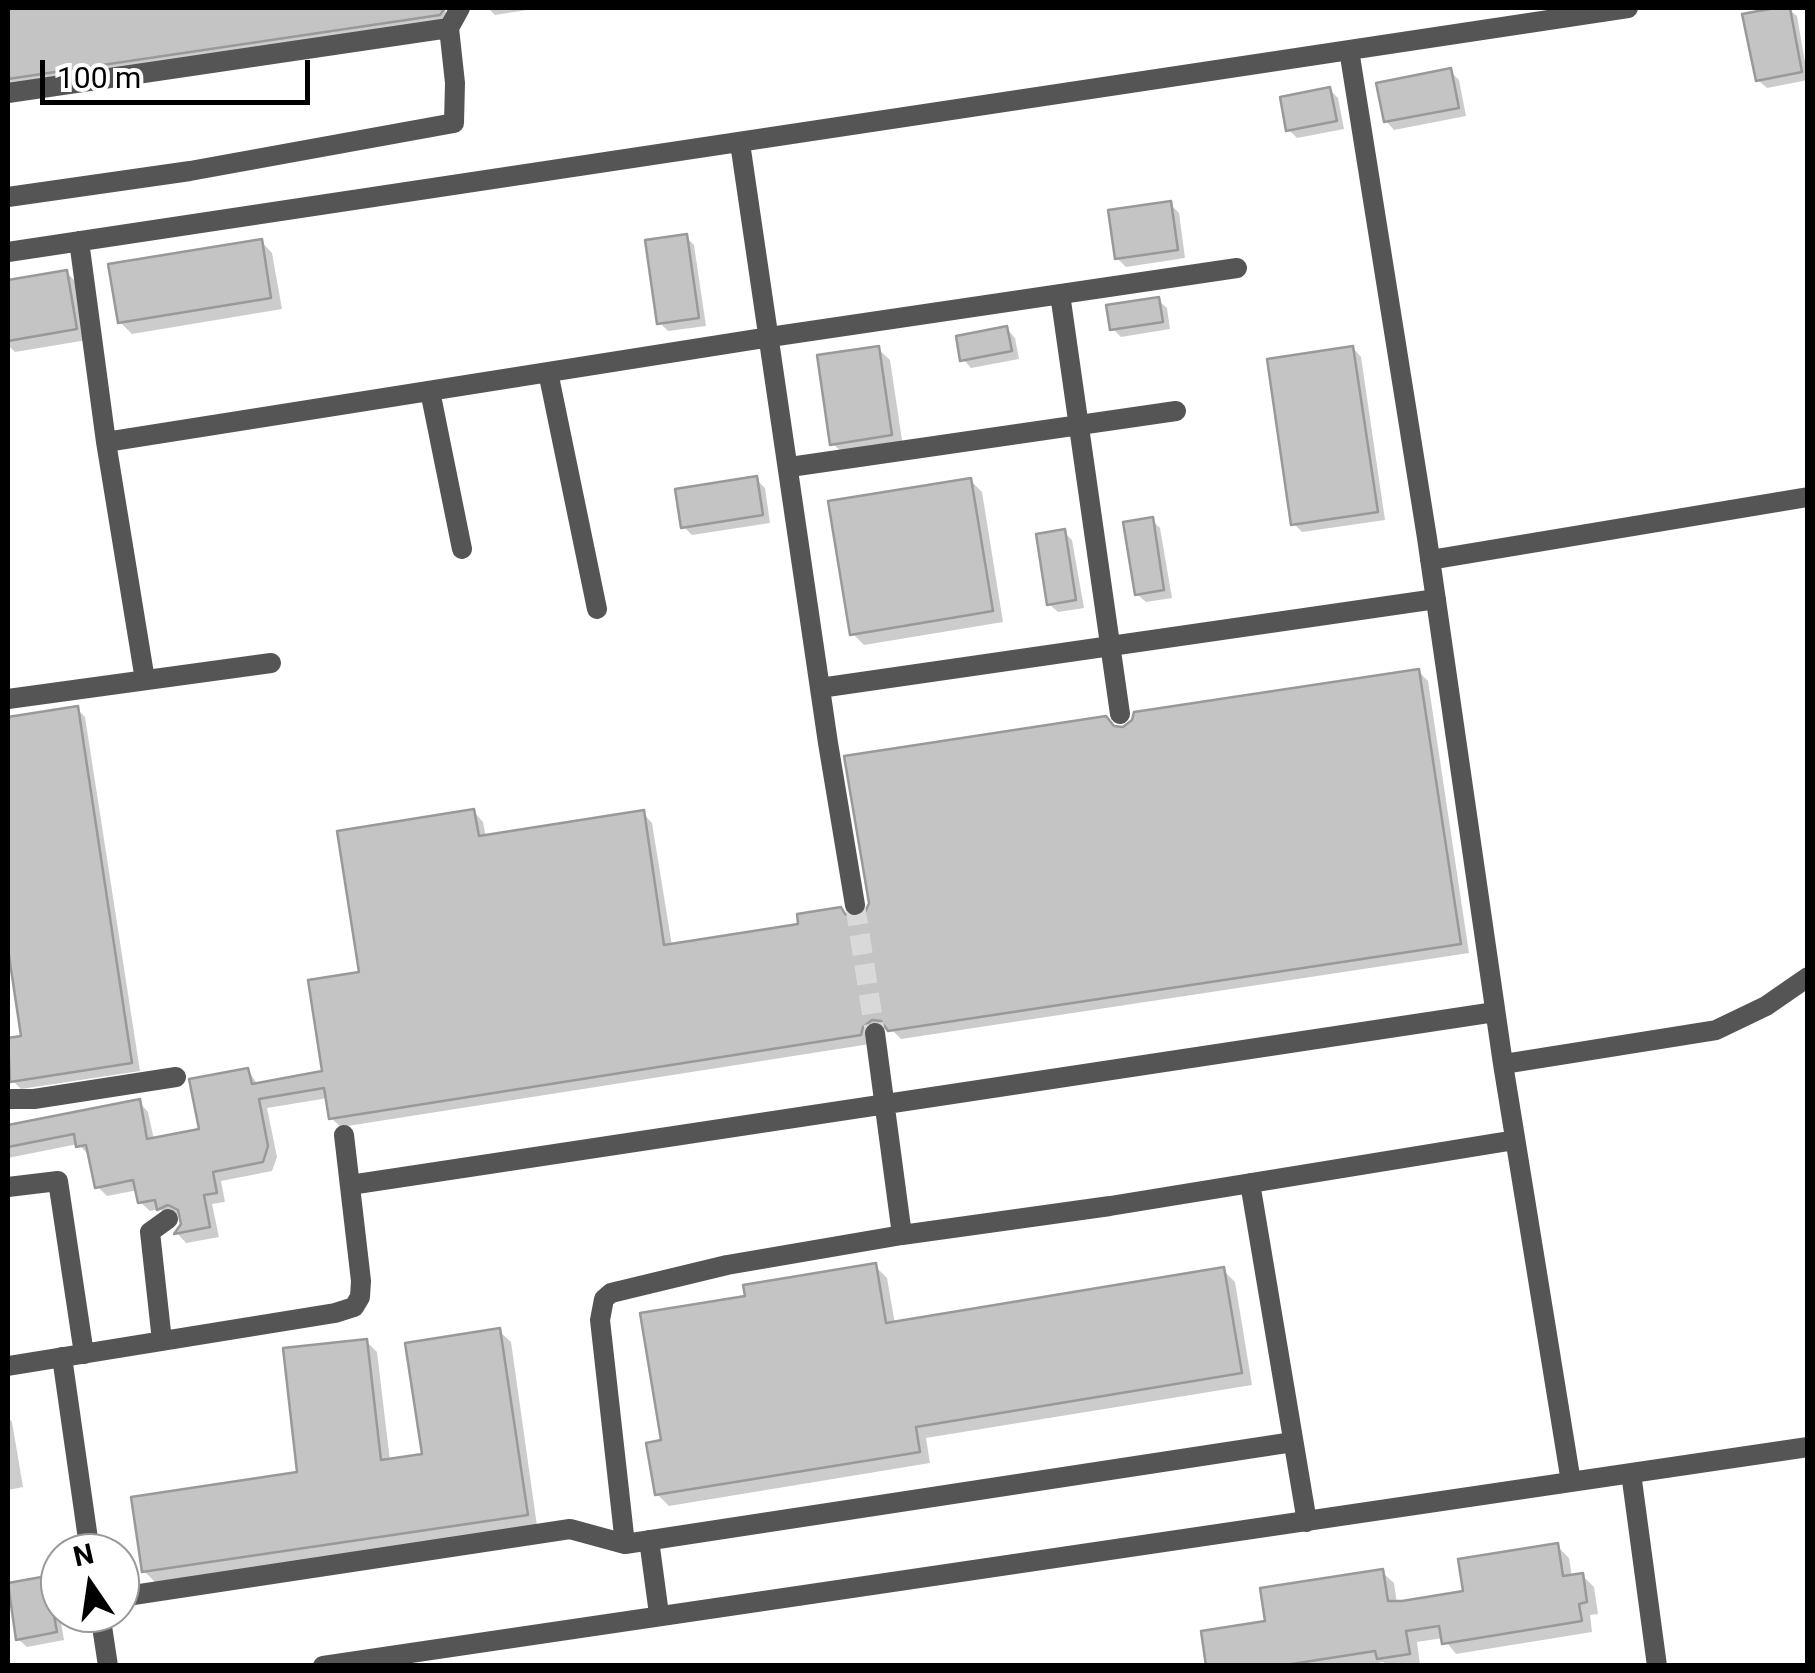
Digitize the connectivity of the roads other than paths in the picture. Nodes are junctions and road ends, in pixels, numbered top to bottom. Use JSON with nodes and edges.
{"nodes":[{"id":1,"x":460,"y":8,"type":"edge"},
{"id":2,"x":1628,"y":8,"type":"edge"},
{"id":3,"x":450,"y":28,"type":"junction"},
{"id":4,"x":1349,"y":50,"type":"junction"},
{"id":5,"x":8,"y":94,"type":"edge"},
{"id":6,"x":740,"y":144,"type":"junction"},
{"id":7,"x":8,"y":197,"type":"edge"},
{"id":8,"x":79,"y":241,"type":"junction"},
{"id":9,"x":8,"y":252,"type":"edge"},
{"id":10,"x":1237,"y":268,"type":"dead end"},
{"id":11,"x":1060,"y":294,"type":"junction"},
{"id":12,"x":770,"y":337,"type":"junction"},
{"id":13,"x":548,"y":372,"type":"junction"},
{"id":14,"x":430,"y":391,"type":"junction"},
{"id":15,"x":1176,"y":412,"type":"dead end"},
{"id":16,"x":1079,"y":425,"type":"junction"},
{"id":17,"x":106,"y":442,"type":"junction"},
{"id":18,"x":790,"y":468,"type":"junction"},
{"id":19,"x":1808,"y":497,"type":"edge"},
{"id":20,"x":462,"y":550,"type":"dead end"},
{"id":21,"x":1430,"y":560,"type":"junction"},
{"id":22,"x":1436,"y":598,"type":"junction"},
{"id":23,"x":597,"y":609,"type":"dead end"},
{"id":24,"x":1110,"y":644,"type":"junction"},
{"id":25,"x":271,"y":662,"type":"dead end"},
{"id":26,"x":145,"y":680,"type":"junction"},
{"id":27,"x":820,"y":688,"type":"junction"},
{"id":28,"x":8,"y":699,"type":"edge"},
{"id":29,"x":1120,"y":714,"type":"dead end"},
{"id":30,"x":855,"y":905,"type":"tunnel mouth"},
{"id":31,"x":1808,"y":977,"type":"edge"},
{"id":32,"x":1496,"y":1012,"type":"junction"},
{"id":33,"x":875,"y":1033,"type":"tunnel mouth"},
{"id":34,"x":1503,"y":1064,"type":"junction"},
{"id":35,"x":176,"y":1077,"type":"dead end"},
{"id":36,"x":8,"y":1099,"type":"edge"},
{"id":37,"x":886,"y":1102,"type":"junction"},
{"id":38,"x":344,"y":1135,"type":"dead end"},
{"id":39,"x":1516,"y":1140,"type":"junction"},
{"id":40,"x":1250,"y":1183,"type":"junction"},
{"id":41,"x":350,"y":1185,"type":"junction"},
{"id":42,"x":8,"y":1187,"type":"edge"},
{"id":43,"x":168,"y":1218,"type":"dead end"},
{"id":44,"x":902,"y":1235,"type":"junction"},
{"id":45,"x":162,"y":1341,"type":"junction"},
{"id":46,"x":84,"y":1354,"type":"junction"},
{"id":47,"x":62,"y":1358,"type":"junction"},
{"id":48,"x":8,"y":1366,"type":"edge"},
{"id":49,"x":1293,"y":1442,"type":"junction"},
{"id":50,"x":1808,"y":1447,"type":"edge"},
{"id":51,"x":1631,"y":1473,"type":"junction"},
{"id":52,"x":1571,"y":1482,"type":"junction"},
{"id":53,"x":1306,"y":1522,"type":"junction"},
{"id":54,"x":87,"y":1533,"type":"edge"},
{"id":55,"x":649,"y":1540,"type":"junction"},
{"id":56,"x":625,"y":1544,"type":"junction"},
{"id":57,"x":140,"y":1594,"type":"edge"},
{"id":58,"x":659,"y":1614,"type":"junction"},
{"id":59,"x":103,"y":1633,"type":"edge"},
{"id":60,"x":108,"y":1666,"type":"edge"},
{"id":61,"x":323,"y":1666,"type":"edge"},
{"id":62,"x":1657,"y":1666,"type":"edge"}],
"edges":[{"from":1,"to":3,"type":"lane"},
{"from":2,"to":4,"type":"lane"},
{"from":3,"to":5,"type":"lane"},
{"from":3,"to":7,"type":"lane"},
{"from":4,"to":6,"type":"lane"},
{"from":4,"to":21,"type":"lane"},
{"from":6,"to":8,"type":"lane"},
{"from":6,"to":12,"type":"lane"},
{"from":8,"to":9,"type":"lane"},
{"from":8,"to":17,"type":"lane"},
{"from":10,"to":11,"type":"lane"},
{"from":11,"to":12,"type":"lane"},
{"from":11,"to":16,"type":"lane"},
{"from":12,"to":13,"type":"lane"},
{"from":12,"to":18,"type":"lane"},
{"from":13,"to":14,"type":"lane"},
{"from":13,"to":23,"type":"lane"},
{"from":14,"to":17,"type":"lane"},
{"from":14,"to":20,"type":"lane"},
{"from":15,"to":16,"type":"lane"},
{"from":16,"to":18,"type":"lane"},
{"from":16,"to":24,"type":"lane"},
{"from":17,"to":26,"type":"lane"},
{"from":18,"to":27,"type":"lane"},
{"from":19,"to":21,"type":"lane"},
{"from":21,"to":22,"type":"lane"},
{"from":22,"to":24,"type":"lane"},
{"from":22,"to":32,"type":"lane"},
{"from":24,"to":27,"type":"lane"},
{"from":24,"to":29,"type":"lane"},
{"from":25,"to":26,"type":"lane"},
{"from":26,"to":28,"type":"lane"},
{"from":27,"to":30,"type":"lane"},
{"from":31,"to":34,"type":"lane"},
{"from":32,"to":34,"type":"lane"},
{"from":32,"to":37,"type":"lane"},
{"from":33,"to":37,"type":"lane"},
{"from":34,"to":39,"type":"lane"},
{"from":35,"to":36,"type":"lane"},
{"from":37,"to":41,"type":"lane"},
{"from":37,"to":44,"type":"lane"},
{"from":38,"to":41,"type":"lane"},
{"from":39,"to":40,"type":"lane"},
{"from":39,"to":52,"type":"lane"},
{"from":40,"to":44,"type":"lane"},
{"from":40,"to":49,"type":"lane"},
{"from":41,"to":45,"type":"lane"},
{"from":42,"to":46,"type":"lane"},
{"from":43,"to":45,"type":"lane"},
{"from":44,"to":56,"type":"lane"},
{"from":45,"to":46,"type":"lane"},
{"from":46,"to":47,"type":"lane"},
{"from":47,"to":48,"type":"lane"},
{"from":47,"to":54,"type":"lane"},
{"from":49,"to":53,"type":"lane"},
{"from":49,"to":55,"type":"lane"},
{"from":50,"to":51,"type":"lane"},
{"from":51,"to":52,"type":"lane"},
{"from":51,"to":62,"type":"lane"},
{"from":52,"to":53,"type":"lane"},
{"from":53,"to":58,"type":"lane"},
{"from":55,"to":56,"type":"lane"},
{"from":55,"to":58,"type":"lane"},
{"from":56,"to":57,"type":"lane"},
{"from":58,"to":61,"type":"lane"},
{"from":59,"to":60,"type":"lane"}]}
